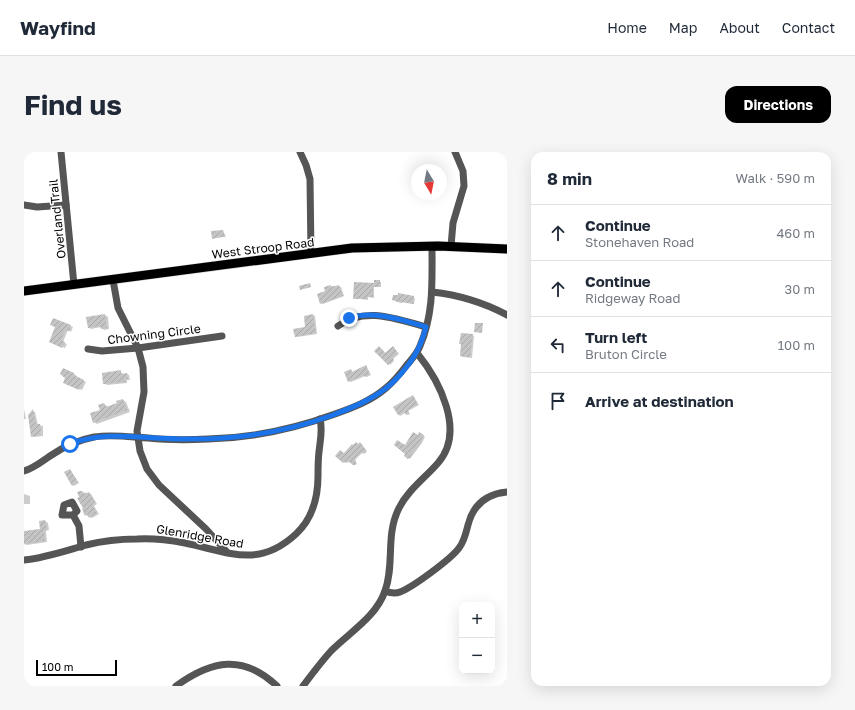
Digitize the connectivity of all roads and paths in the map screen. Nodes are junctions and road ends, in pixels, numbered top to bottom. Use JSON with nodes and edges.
{"nodes":[{"id":1,"x":61,"y":152,"type":"edge"},
{"id":2,"x":300,"y":152,"type":"edge"},
{"id":3,"x":455,"y":152,"type":"edge"},
{"id":4,"x":66,"y":204,"type":"junction"},
{"id":5,"x":24,"y":205,"type":"edge"},
{"id":6,"x":432,"y":246,"type":"junction"},
{"id":7,"x":451,"y":246,"type":"junction"},
{"id":8,"x":507,"y":249,"type":"edge"},
{"id":9,"x":311,"y":254,"type":"junction"},
{"id":10,"x":113,"y":280,"type":"junction"},
{"id":11,"x":74,"y":285,"type":"junction"},
{"id":12,"x":24,"y":291,"type":"edge"},
{"id":13,"x":432,"y":292,"type":"junction"},
{"id":14,"x":507,"y":315,"type":"edge"},
{"id":15,"x":338,"y":326,"type":"dead end"},
{"id":16,"x":426,"y":327,"type":"junction"},
{"id":17,"x":222,"y":336,"type":"dead end"},
{"id":18,"x":138,"y":348,"type":"junction"},
{"id":19,"x":88,"y":349,"type":"dead end"},
{"id":20,"x":417,"y":353,"type":"junction"},
{"id":21,"x":320,"y":419,"type":"junction"},
{"id":22,"x":138,"y":437,"type":"junction"},
{"id":23,"x":24,"y":471,"type":"edge"},
{"id":24,"x":507,"y":492,"type":"edge"},
{"id":25,"x":73,"y":515,"type":"dead end"},
{"id":26,"x":81,"y":547,"type":"junction"},
{"id":27,"x":227,"y":552,"type":"junction"},
{"id":28,"x":24,"y":560,"type":"edge"},
{"id":29,"x":385,"y":592,"type":"junction"},
{"id":30,"x":176,"y":686,"type":"edge"},
{"id":31,"x":277,"y":686,"type":"edge"},
{"id":32,"x":303,"y":686,"type":"edge"}],
"edges":[{"from":1,"to":4,"type":"street","name":"Overland Trail"},
{"from":2,"to":9,"type":"street"},
{"from":3,"to":7,"type":"street"},
{"from":4,"to":5,"type":"street"},
{"from":4,"to":11,"type":"street","name":"Overland Trail"},
{"from":6,"to":7,"type":"main road","name":"West Stroop Road"},
{"from":6,"to":9,"type":"main road","name":"West Stroop Road"},
{"from":6,"to":13,"type":"street"},
{"from":7,"to":8,"type":"main road","name":"West Stroop Road"},
{"from":9,"to":10,"type":"main road","name":"West Stroop Road"},
{"from":10,"to":11,"type":"main road","name":"West Stroop Road"},
{"from":10,"to":18,"type":"street"},
{"from":11,"to":12,"type":"main road","name":"West Stroop Road"},
{"from":13,"to":14,"type":"street"},
{"from":13,"to":16,"type":"street"},
{"from":15,"to":16,"type":"street"},
{"from":16,"to":20,"type":"street"},
{"from":17,"to":18,"type":"street","name":"Chowning Circle"},
{"from":18,"to":19,"type":"street","name":"Chowning Circle"},
{"from":18,"to":22,"type":"street"},
{"from":20,"to":21,"type":"street"},
{"from":20,"to":29,"type":"street"},
{"from":21,"to":22,"type":"street"},
{"from":21,"to":27,"type":"street","name":"Glenridge Road"},
{"from":22,"to":23,"type":"street"},
{"from":22,"to":27,"type":"street"},
{"from":24,"to":29,"type":"street"},
{"from":25,"to":26,"type":"street"},
{"from":26,"to":27,"type":"street","name":"Glenridge Road"},
{"from":26,"to":28,"type":"street","name":"Glenridge Road"},
{"from":29,"to":32,"type":"street"},
{"from":30,"to":31,"type":"street"}]}
